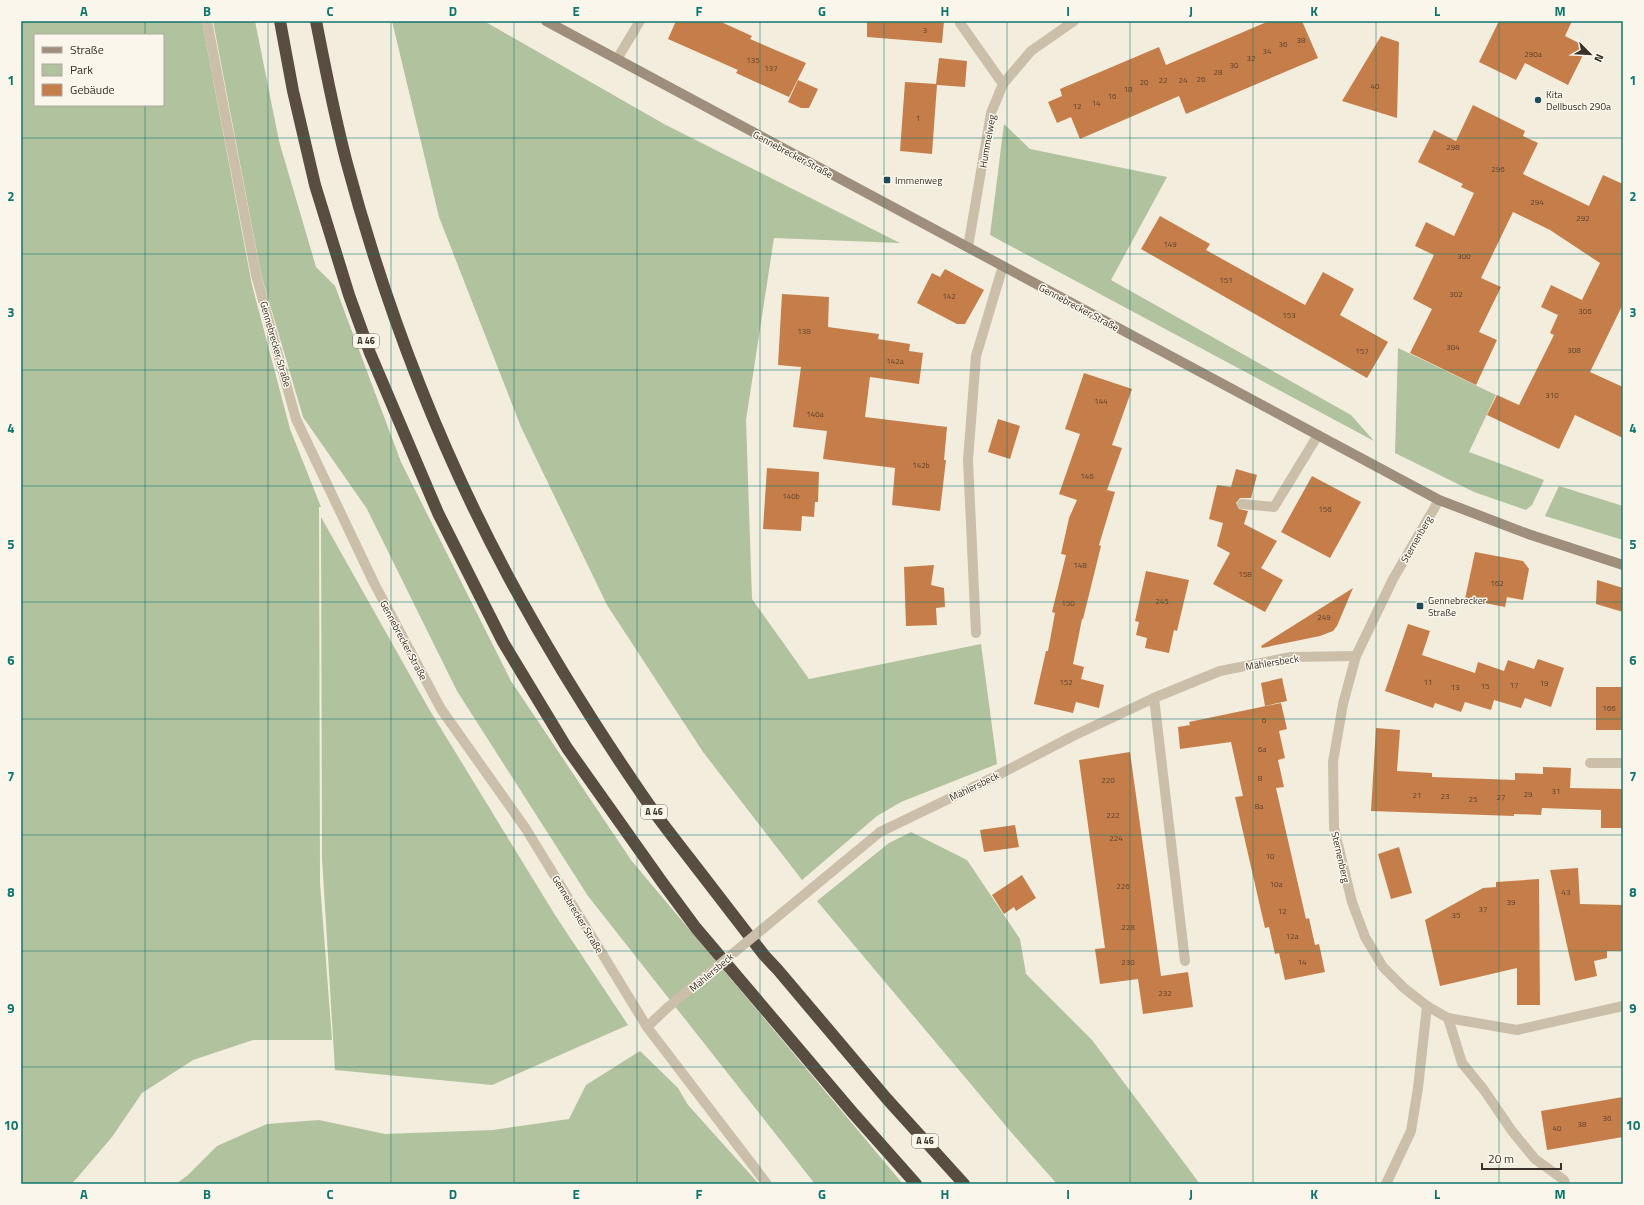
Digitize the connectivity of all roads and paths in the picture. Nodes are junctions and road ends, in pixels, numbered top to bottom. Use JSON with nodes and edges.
{"nodes":[{"id":1,"x":207,"y":21,"type":"edge"},
{"id":2,"x":280,"y":21,"type":"edge"},
{"id":3,"x":316,"y":21,"type":"edge"},
{"id":4,"x":546,"y":21,"type":"edge"},
{"id":5,"x":640,"y":21,"type":"edge"},
{"id":6,"x":1074,"y":21,"type":"edge"},
{"id":7,"x":960,"y":24,"type":"dead end"},
{"id":8,"x":617,"y":59,"type":"junction"},
{"id":9,"x":1003,"y":84,"type":"junction"},
{"id":10,"x":968,"y":247,"type":"junction"},
{"id":11,"x":1003,"y":266,"type":"junction"},
{"id":12,"x":1318,"y":435,"type":"junction"},
{"id":13,"x":1439,"y":500,"type":"junction"},
{"id":14,"x":1242,"y":504,"type":"dead end"},
{"id":15,"x":1623,"y":565,"type":"edge"},
{"id":16,"x":976,"y":634,"type":"dead end"},
{"id":17,"x":1356,"y":656,"type":"junction"},
{"id":18,"x":1154,"y":698,"type":"junction"},
{"id":19,"x":1590,"y":763,"type":"dead end"},
{"id":20,"x":1623,"y":763,"type":"edge"},
{"id":21,"x":1185,"y":961,"type":"dead end"},
{"id":22,"x":1427,"y":1006,"type":"junction"},
{"id":23,"x":1623,"y":1006,"type":"edge"},
{"id":24,"x":1448,"y":1018,"type":"junction"},
{"id":25,"x":647,"y":1026,"type":"junction"},
{"id":26,"x":767,"y":1184,"type":"edge"},
{"id":27,"x":916,"y":1184,"type":"edge"},
{"id":28,"x":964,"y":1184,"type":"edge"},
{"id":29,"x":1386,"y":1184,"type":"edge"},
{"id":30,"x":1565,"y":1184,"type":"edge"}],
"edges":[{"from":1,"to":25,"type":"street","name":"Gennebrecker Straße"},
{"from":2,"to":27,"type":"highway","number":"A 46"},
{"from":3,"to":28,"type":"highway","number":"A 46"},
{"from":4,"to":8,"type":"main road","name":"Gennebrecker Straße"},
{"from":5,"to":8,"type":"street"},
{"from":6,"to":9,"type":"street","name":"Hummelweg"},
{"from":7,"to":9,"type":"street"},
{"from":8,"to":10,"type":"main road","name":"Gennebrecker Straße"},
{"from":9,"to":10,"type":"street","name":"Hummelweg"},
{"from":10,"to":11,"type":"main road","name":"Gennebrecker Straße"},
{"from":11,"to":12,"type":"main road","name":"Gennebrecker Straße"},
{"from":11,"to":16,"type":"street"},
{"from":12,"to":13,"type":"main road","name":"Gennebrecker Straße"},
{"from":12,"to":14,"type":"street"},
{"from":13,"to":15,"type":"main road","name":"Gennebrecker Straße"},
{"from":13,"to":17,"type":"street","name":"Sternenberg"},
{"from":17,"to":18,"type":"street","name":"Mählersbeck"},
{"from":17,"to":22,"type":"street","name":"Sternenberg"},
{"from":18,"to":21,"type":"street"},
{"from":18,"to":25,"type":"street","name":"Mählersbeck","bridge":true},
{"from":19,"to":20,"type":"street"},
{"from":22,"to":24,"type":"street","name":"Sternenberg"},
{"from":22,"to":29,"type":"street"},
{"from":23,"to":24,"type":"street","name":"Sternenberg"},
{"from":24,"to":30,"type":"street"},
{"from":25,"to":26,"type":"street","name":"Gennebrecker Straße"}]}
